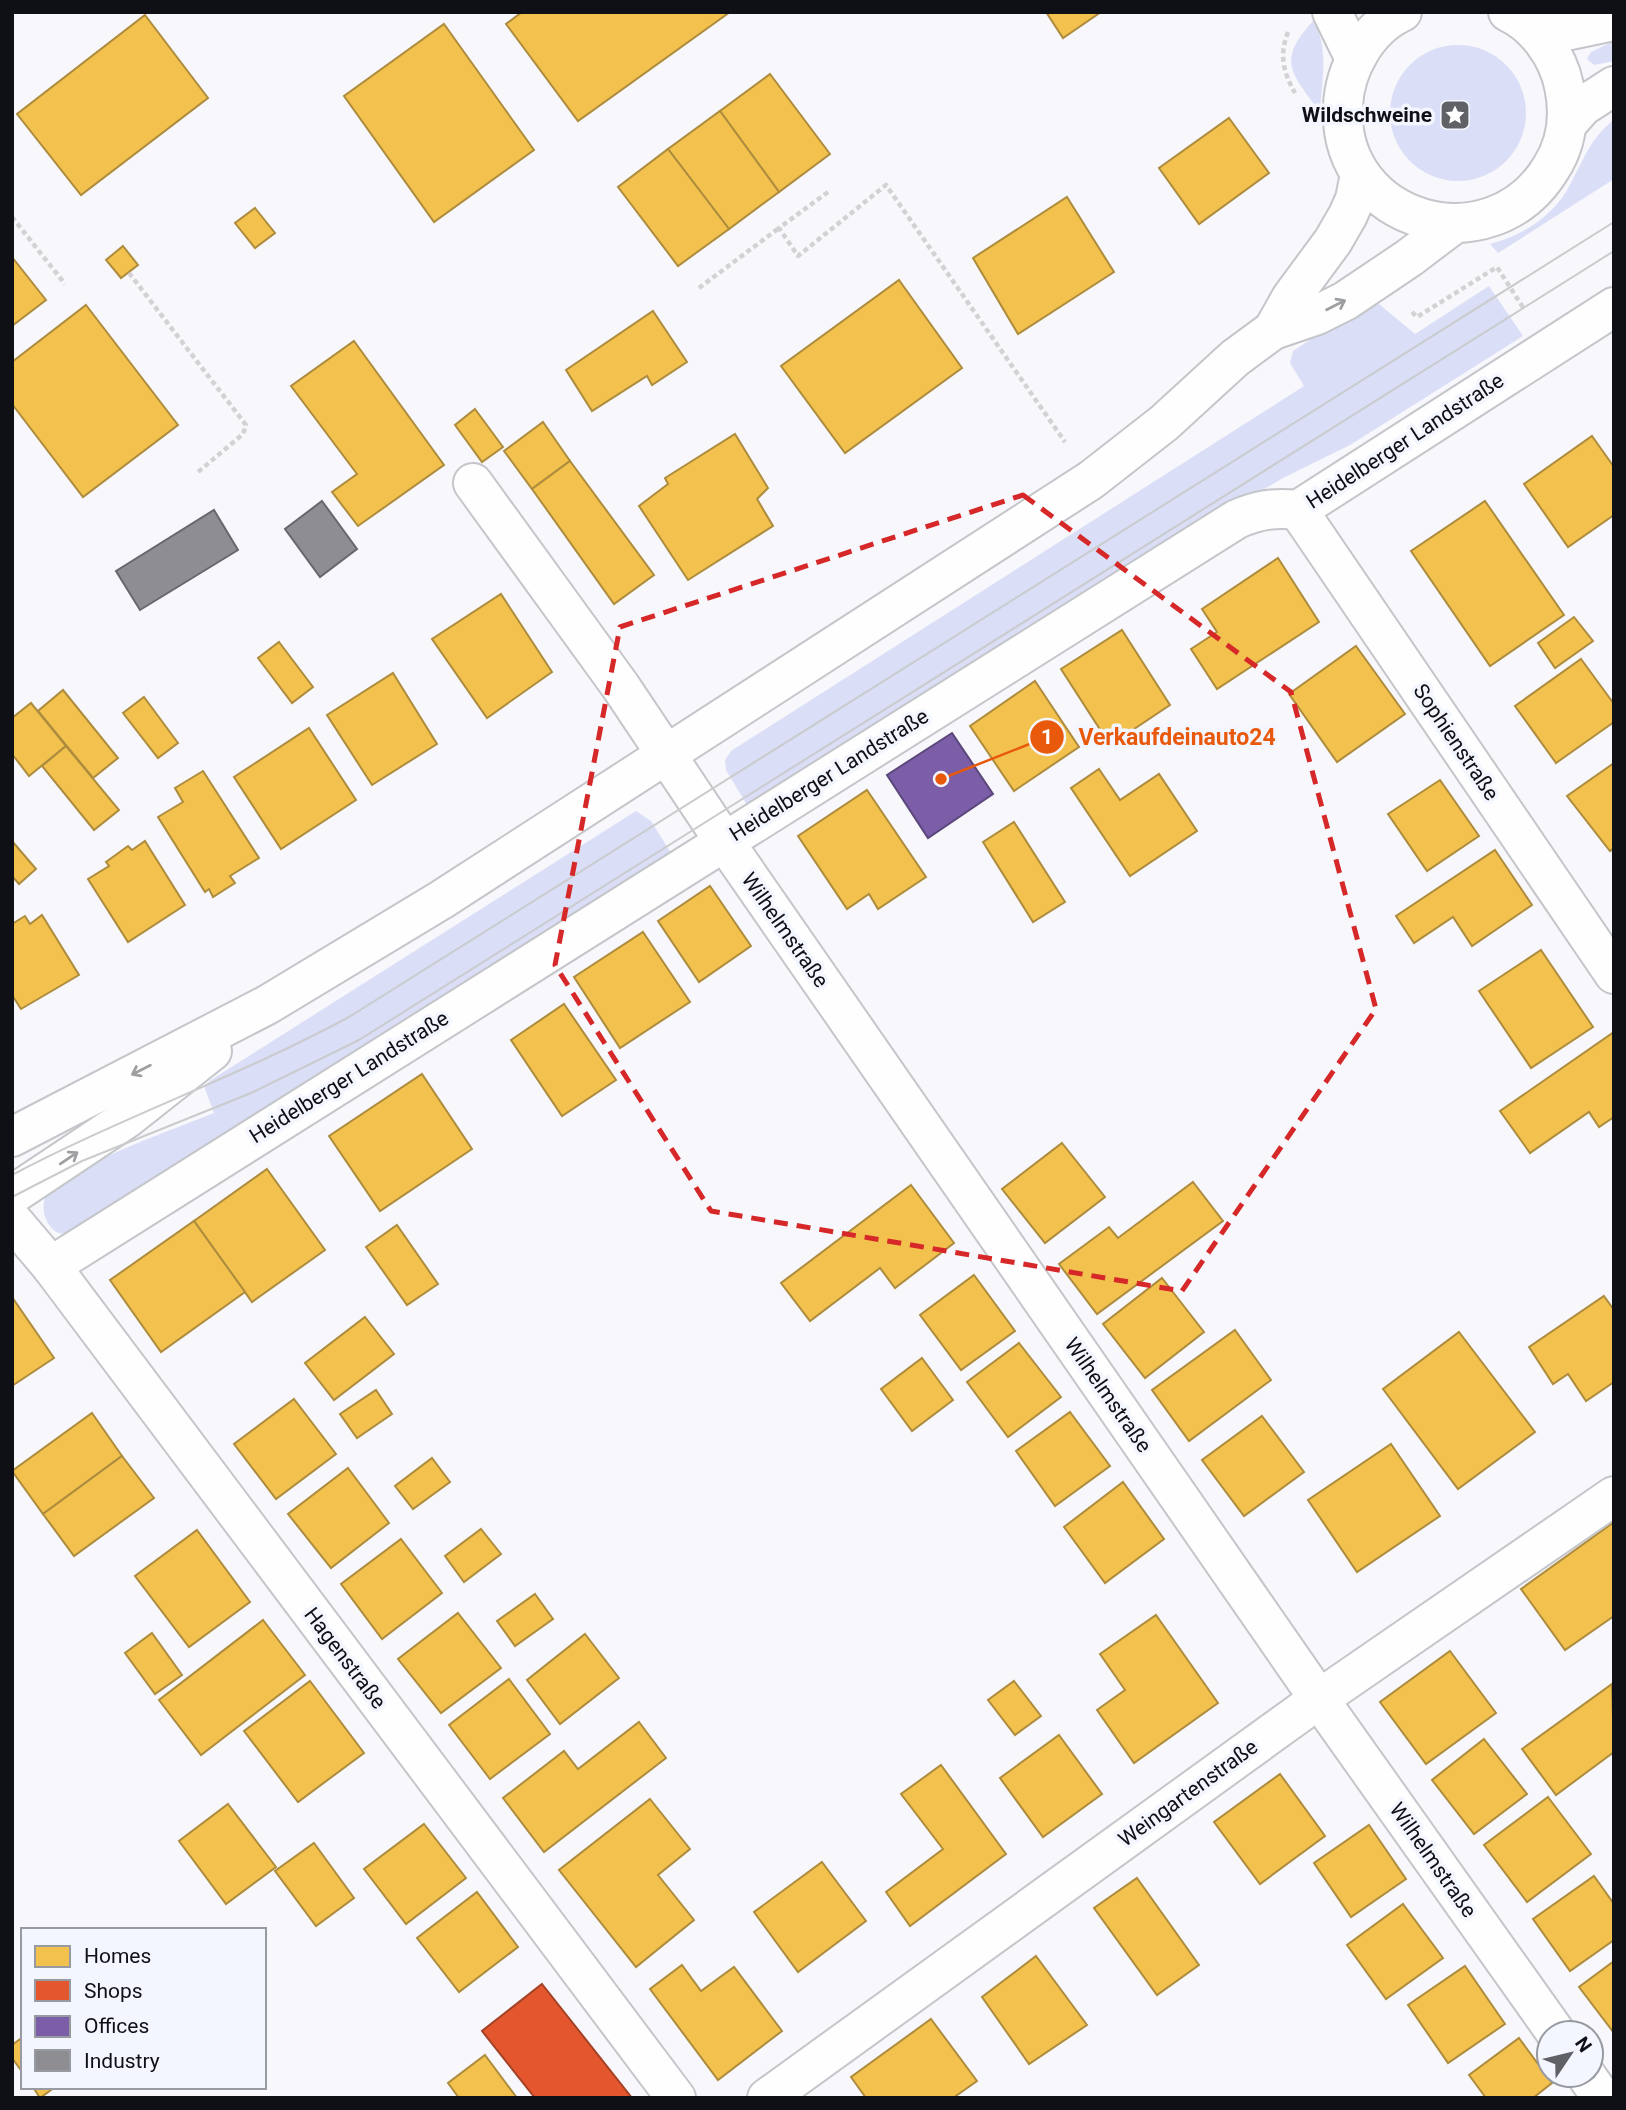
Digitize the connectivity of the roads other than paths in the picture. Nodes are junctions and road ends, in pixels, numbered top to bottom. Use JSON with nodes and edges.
{"nodes":[{"id":1,"x":1332,"y":12,"type":"edge"},
{"id":2,"x":1402,"y":12,"type":"edge"},
{"id":3,"x":1614,"y":21,"type":"edge"},
{"id":4,"x":1522,"y":23,"type":"edge"},
{"id":5,"x":1355,"y":59,"type":"junction"},
{"id":6,"x":1614,"y":86,"type":"edge"},
{"id":7,"x":1567,"y":124,"type":"junction"},
{"id":8,"x":1360,"y":174,"type":"junction"},
{"id":9,"x":1454,"y":224,"type":"junction"},
{"id":10,"x":1614,"y":307,"type":"edge"},
{"id":11,"x":1273,"y":330,"type":"junction"},
{"id":12,"x":473,"y":484,"type":"dead end"},
{"id":13,"x":1298,"y":510,"type":"junction"},
{"id":14,"x":667,"y":754,"type":"junction"},
{"id":15,"x":724,"y":841,"type":"junction"},
{"id":16,"x":1614,"y":974,"type":"edge"},
{"id":17,"x":267,"y":1004,"type":"junction"},
{"id":18,"x":12,"y":1137,"type":"edge"},
{"id":19,"x":12,"y":1195,"type":"edge"},
{"id":20,"x":12,"y":1220,"type":"edge"},
{"id":21,"x":51,"y":1266,"type":"junction"},
{"id":22,"x":1614,"y":1496,"type":"edge"},
{"id":23,"x":1319,"y":1699,"type":"junction"},
{"id":24,"x":1546,"y":2019,"type":"edge"},
{"id":25,"x":676,"y":2098,"type":"edge"},
{"id":26,"x":767,"y":2098,"type":"edge"}],
"edges":[{"from":1,"to":5,"type":"street"},
{"from":2,"to":5,"type":"street"},
{"from":3,"to":4,"type":"street"},
{"from":4,"to":7,"type":"street"},
{"from":5,"to":8,"type":"street"},
{"from":6,"to":7,"type":"street"},
{"from":7,"to":9,"type":"street"},
{"from":8,"to":9,"type":"street"},
{"from":8,"to":11,"type":"street"},
{"from":11,"to":9,"type":"street","one_way":true},
{"from":10,"to":13,"type":"street","name":"Heidelberger Landstraße"},
{"from":11,"to":14,"type":"street"},
{"from":12,"to":14,"type":"street","name":"Wilhelmstraße"},
{"from":13,"to":15,"type":"street","name":"Heidelberger Landstraße"},
{"from":13,"to":16,"type":"street","name":"Sophienstraße"},
{"from":14,"to":15,"type":"street","name":"Wilhelmstraße"},
{"from":14,"to":17,"type":"street"},
{"from":15,"to":21,"type":"street","name":"Heidelberger Landstraße"},
{"from":15,"to":23,"type":"street","name":"Wilhelmstraße"},
{"from":17,"to":18,"type":"street","one_way":true},
{"from":19,"to":17,"type":"street","one_way":true},
{"from":20,"to":21,"type":"street","name":"Hagenstraße"},
{"from":21,"to":25,"type":"street","name":"Hagenstraße"},
{"from":22,"to":23,"type":"street","name":"Weingartenstraße"},
{"from":23,"to":24,"type":"street","name":"Wilhelmstraße"},
{"from":23,"to":26,"type":"street","name":"Weingartenstraße"}]}
